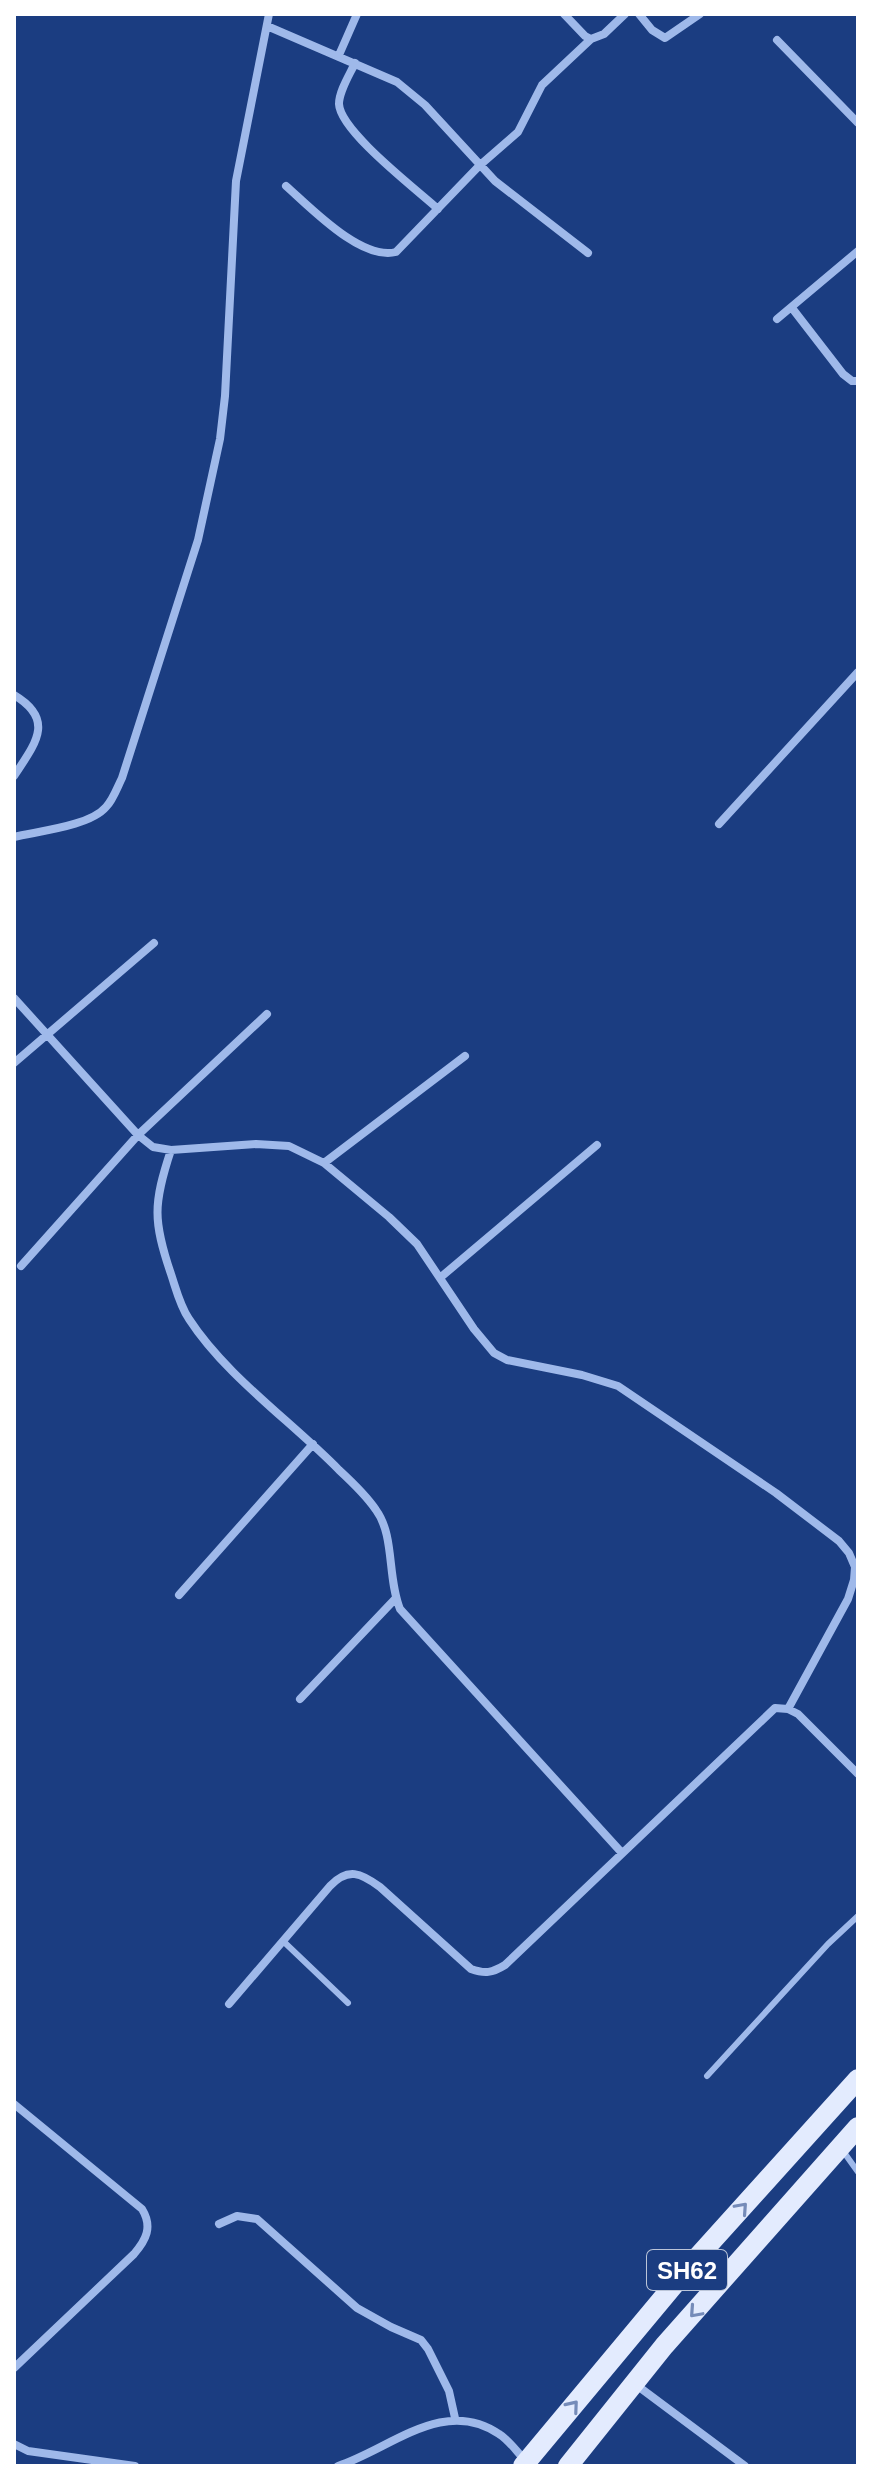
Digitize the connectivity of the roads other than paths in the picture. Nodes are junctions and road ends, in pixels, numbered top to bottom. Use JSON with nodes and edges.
{"nodes":[{"id":1,"x":269,"y":14,"type":"edge"},
{"id":2,"x":357,"y":14,"type":"edge"},
{"id":3,"x":564,"y":14,"type":"edge"},
{"id":4,"x":625,"y":14,"type":"edge"},
{"id":5,"x":639,"y":14,"type":"edge"},
{"id":6,"x":700,"y":14,"type":"edge"},
{"id":7,"x":267,"y":26,"type":"junction"},
{"id":8,"x":591,"y":39,"type":"junction"},
{"id":9,"x":777,"y":40,"type":"dead end"},
{"id":10,"x":339,"y":55,"type":"junction"},
{"id":11,"x":355,"y":63,"type":"junction"},
{"id":12,"x":858,"y":123,"type":"edge"},
{"id":13,"x":479,"y":166,"type":"junction"},
{"id":14,"x":286,"y":186,"type":"dead end"},
{"id":15,"x":438,"y":209,"type":"junction"},
{"id":16,"x":858,"y":251,"type":"edge"},
{"id":17,"x":588,"y":253,"type":"dead end"},
{"id":18,"x":792,"y":308,"type":"junction"},
{"id":19,"x":777,"y":319,"type":"dead end"},
{"id":20,"x":858,"y":381,"type":"edge"},
{"id":21,"x":858,"y":672,"type":"edge"},
{"id":22,"x":14,"y":695,"type":"edge"},
{"id":23,"x":14,"y":776,"type":"edge"},
{"id":24,"x":719,"y":824,"type":"dead end"},
{"id":25,"x":14,"y":837,"type":"edge"},
{"id":26,"x":154,"y":943,"type":"dead end"},
{"id":27,"x":14,"y":998,"type":"edge"},
{"id":28,"x":267,"y":1014,"type":"dead end"},
{"id":29,"x":45,"y":1034,"type":"junction"},
{"id":30,"x":465,"y":1056,"type":"dead end"},
{"id":31,"x":14,"y":1063,"type":"edge"},
{"id":32,"x":138,"y":1135,"type":"junction"},
{"id":33,"x":597,"y":1145,"type":"dead end"},
{"id":34,"x":171,"y":1150,"type":"junction"},
{"id":35,"x":324,"y":1163,"type":"junction"},
{"id":36,"x":21,"y":1266,"type":"dead end"},
{"id":37,"x":441,"y":1277,"type":"junction"},
{"id":38,"x":313,"y":1444,"type":"junction"},
{"id":39,"x":858,"y":1593,"type":"edge"},
{"id":40,"x":179,"y":1595,"type":"dead end"},
{"id":41,"x":396,"y":1598,"type":"junction"},
{"id":42,"x":848,"y":1599,"type":"junction"},
{"id":43,"x":300,"y":1699,"type":"dead end"},
{"id":44,"x":788,"y":1709,"type":"junction"},
{"id":45,"x":858,"y":1774,"type":"edge"},
{"id":46,"x":622,"y":1853,"type":"junction"},
{"id":47,"x":858,"y":1916,"type":"edge"},
{"id":48,"x":283,"y":1941,"type":"junction"},
{"id":49,"x":348,"y":2003,"type":"dead end"},
{"id":50,"x":229,"y":2004,"type":"dead end"},
{"id":51,"x":707,"y":2076,"type":"dead end"},
{"id":52,"x":858,"y":2079,"type":"edge"},
{"id":53,"x":14,"y":2104,"type":"edge"},
{"id":54,"x":858,"y":2127,"type":"edge"},
{"id":55,"x":841,"y":2148,"type":"junction"},
{"id":56,"x":858,"y":2172,"type":"edge"},
{"id":57,"x":219,"y":2224,"type":"dead end"},
{"id":58,"x":14,"y":2368,"type":"edge"},
{"id":59,"x":634,"y":2383,"type":"junction"},
{"id":60,"x":455,"y":2418,"type":"junction"},
{"id":61,"x":14,"y":2444,"type":"edge"},
{"id":62,"x":525,"y":2464,"type":"edge"},
{"id":63,"x":135,"y":2466,"type":"edge"},
{"id":64,"x":338,"y":2466,"type":"edge"},
{"id":65,"x":568,"y":2466,"type":"edge"},
{"id":66,"x":745,"y":2466,"type":"edge"}],
"edges":[{"from":1,"to":7,"type":"street"},
{"from":2,"to":10,"type":"street"},
{"from":3,"to":8,"type":"street"},
{"from":4,"to":8,"type":"street"},
{"from":5,"to":6,"type":"street"},
{"from":7,"to":10,"type":"street"},
{"from":7,"to":25,"type":"street"},
{"from":8,"to":13,"type":"street"},
{"from":9,"to":12,"type":"street"},
{"from":10,"to":11,"type":"street"},
{"from":11,"to":13,"type":"street"},
{"from":11,"to":15,"type":"street"},
{"from":13,"to":15,"type":"street"},
{"from":13,"to":17,"type":"street"},
{"from":14,"to":15,"type":"street"},
{"from":16,"to":18,"type":"street"},
{"from":18,"to":19,"type":"street"},
{"from":18,"to":20,"type":"street"},
{"from":21,"to":24,"type":"street"},
{"from":22,"to":23,"type":"street"},
{"from":26,"to":29,"type":"street"},
{"from":27,"to":29,"type":"street"},
{"from":28,"to":32,"type":"street"},
{"from":29,"to":31,"type":"street"},
{"from":29,"to":32,"type":"street"},
{"from":30,"to":35,"type":"street"},
{"from":32,"to":34,"type":"street"},
{"from":32,"to":36,"type":"street"},
{"from":33,"to":37,"type":"street"},
{"from":34,"to":35,"type":"street"},
{"from":34,"to":38,"type":"street"},
{"from":35,"to":37,"type":"street"},
{"from":37,"to":42,"type":"street"},
{"from":38,"to":40,"type":"street"},
{"from":38,"to":41,"type":"street"},
{"from":39,"to":42,"type":"street"},
{"from":41,"to":43,"type":"street"},
{"from":41,"to":46,"type":"street"},
{"from":42,"to":44,"type":"street"},
{"from":44,"to":45,"type":"street"},
{"from":44,"to":46,"type":"street"},
{"from":46,"to":48,"type":"street"},
{"from":47,"to":51,"type":"lane"},
{"from":48,"to":49,"type":"lane"},
{"from":48,"to":50,"type":"street"},
{"from":62,"to":52,"type":"main road","number":"SH62","one_way":true},
{"from":53,"to":58,"type":"street"},
{"from":54,"to":55,"type":"main road","number":"SH62"},
{"from":55,"to":56,"type":"lane"},
{"from":55,"to":59,"type":"main road","number":"SH62","one_way":true},
{"from":57,"to":60,"type":"street"},
{"from":59,"to":65,"type":"main road","number":"SH62"},
{"from":59,"to":66,"type":"street"},
{"from":60,"to":62,"type":"street"},
{"from":60,"to":64,"type":"street"},
{"from":61,"to":63,"type":"street"}]}
